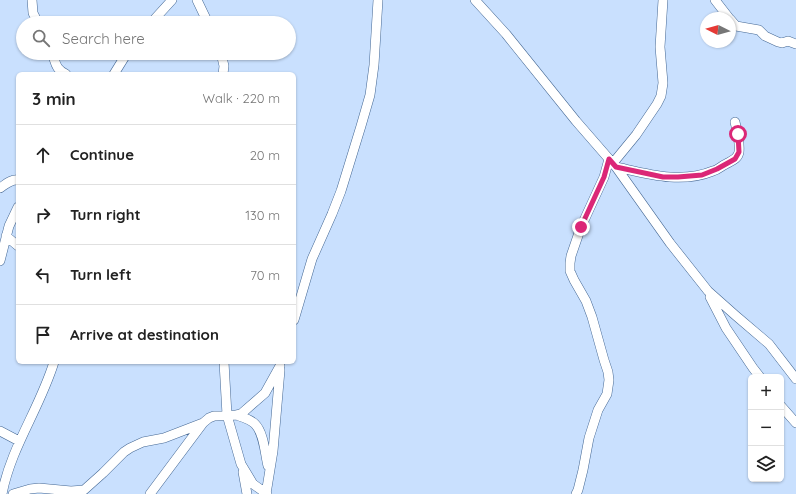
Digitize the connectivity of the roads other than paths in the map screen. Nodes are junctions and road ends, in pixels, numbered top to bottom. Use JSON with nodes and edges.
{"nodes":[{"id":1,"x":32,"y":0,"type":"edge"},
{"id":2,"x":172,"y":0,"type":"edge"},
{"id":3,"x":197,"y":0,"type":"edge"},
{"id":4,"x":378,"y":0,"type":"edge"},
{"id":5,"x":475,"y":0,"type":"edge"},
{"id":6,"x":663,"y":0,"type":"edge"},
{"id":7,"x":715,"y":0,"type":"edge"},
{"id":8,"x":725,"y":12,"type":"edge"},
{"id":9,"x":34,"y":16,"type":"edge"},
{"id":10,"x":157,"y":16,"type":"edge"},
{"id":11,"x":205,"y":16,"type":"edge"},
{"id":12,"x":736,"y":26,"type":"edge"},
{"id":13,"x":796,"y":44,"type":"edge"},
{"id":14,"x":55,"y":60,"type":"edge"},
{"id":15,"x":123,"y":60,"type":"edge"},
{"id":16,"x":223,"y":60,"type":"edge"},
{"id":17,"x":62,"y":72,"type":"edge"},
{"id":18,"x":115,"y":72,"type":"edge"},
{"id":19,"x":223,"y":72,"type":"edge"},
{"id":20,"x":735,"y":122,"type":"dead end"},
{"id":21,"x":612,"y":163,"type":"junction"},
{"id":22,"x":16,"y":180,"type":"edge"},
{"id":23,"x":0,"y":188,"type":"edge"},
{"id":24,"x":16,"y":211,"type":"edge"},
{"id":25,"x":6,"y":236,"type":"junction"},
{"id":26,"x":16,"y":244,"type":"edge"},
{"id":27,"x":0,"y":261,"type":"edge"},
{"id":28,"x":708,"y":291,"type":"junction"},
{"id":29,"x":296,"y":313,"type":"edge"},
{"id":30,"x":53,"y":364,"type":"edge"},
{"id":31,"x":224,"y":364,"type":"edge"},
{"id":32,"x":281,"y":364,"type":"edge"},
{"id":33,"x":757,"y":374,"type":"edge"},
{"id":34,"x":796,"y":380,"type":"edge"},
{"id":35,"x":784,"y":409,"type":"edge"},
{"id":36,"x":231,"y":415,"type":"junction"},
{"id":37,"x":203,"y":423,"type":"junction"},
{"id":38,"x":796,"y":423,"type":"edge"},
{"id":39,"x":0,"y":431,"type":"edge"},
{"id":40,"x":19,"y":441,"type":"junction"},
{"id":41,"x":242,"y":467,"type":"junction"},
{"id":42,"x":269,"y":474,"type":"junction"},
{"id":43,"x":2,"y":494,"type":"edge"},
{"id":44,"x":13,"y":494,"type":"edge"},
{"id":45,"x":150,"y":494,"type":"edge"},
{"id":46,"x":247,"y":494,"type":"edge"},
{"id":47,"x":266,"y":494,"type":"edge"},
{"id":48,"x":576,"y":494,"type":"edge"}],
"edges":[{"from":1,"to":9,"type":"street"},
{"from":2,"to":10,"type":"street"},
{"from":3,"to":11,"type":"street"},
{"from":4,"to":29,"type":"street"},
{"from":5,"to":21,"type":"street"},
{"from":6,"to":21,"type":"street"},
{"from":7,"to":8,"type":"street"},
{"from":12,"to":13,"type":"street"},
{"from":14,"to":17,"type":"street"},
{"from":15,"to":18,"type":"street"},
{"from":16,"to":19,"type":"street"},
{"from":20,"to":21,"type":"street"},
{"from":21,"to":28,"type":"street"},
{"from":21,"to":48,"type":"street"},
{"from":22,"to":23,"type":"street"},
{"from":24,"to":25,"type":"street"},
{"from":25,"to":26,"type":"street"},
{"from":25,"to":27,"type":"street"},
{"from":28,"to":33,"type":"street"},
{"from":28,"to":34,"type":"street"},
{"from":30,"to":40,"type":"street"},
{"from":31,"to":36,"type":"street"},
{"from":32,"to":36,"type":"street"},
{"from":32,"to":42,"type":"street"},
{"from":35,"to":38,"type":"street"},
{"from":36,"to":37,"type":"street"},
{"from":36,"to":41,"type":"street"},
{"from":36,"to":42,"type":"street"},
{"from":37,"to":44,"type":"street"},
{"from":37,"to":45,"type":"street"},
{"from":39,"to":40,"type":"street"},
{"from":40,"to":43,"type":"street"},
{"from":41,"to":46,"type":"street"},
{"from":41,"to":47,"type":"street"},
{"from":42,"to":47,"type":"street"}]}
